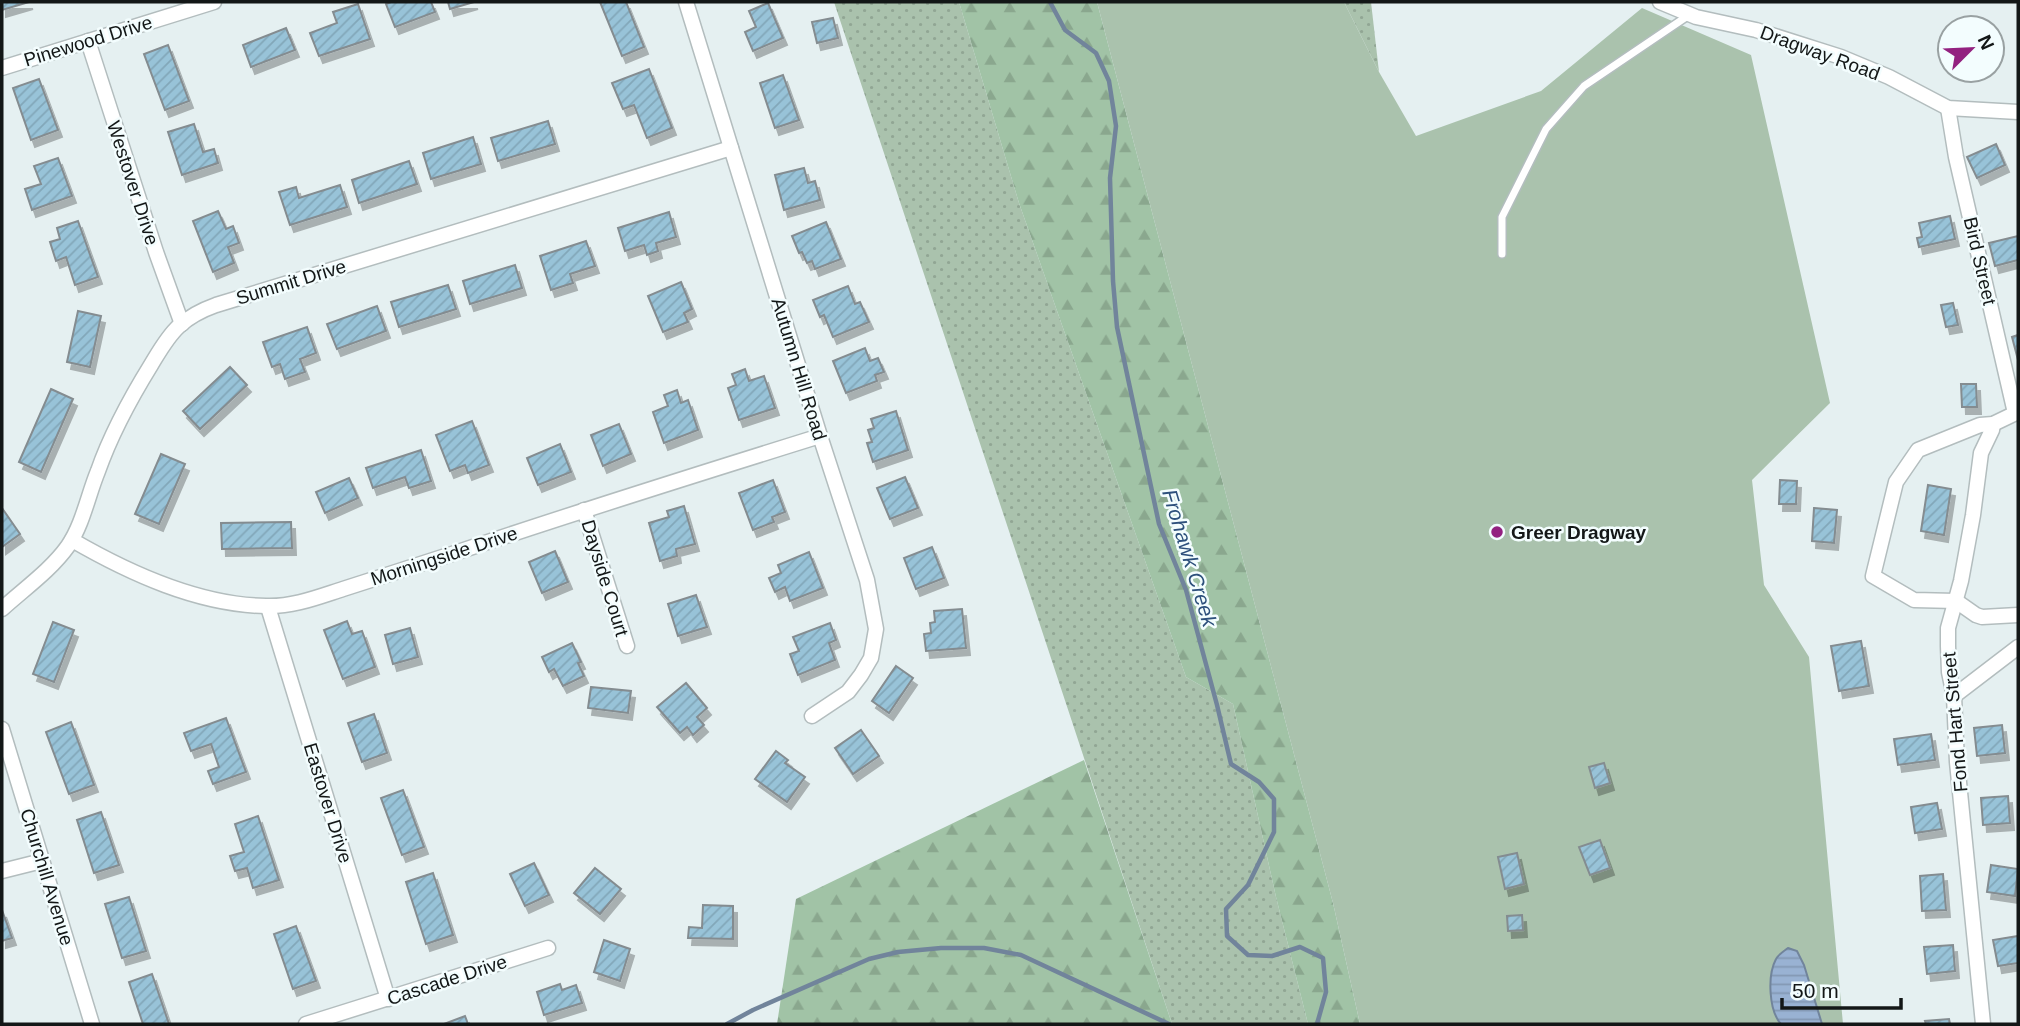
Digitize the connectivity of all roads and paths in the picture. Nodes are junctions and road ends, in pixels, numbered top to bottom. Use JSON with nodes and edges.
{"nodes":[{"id":1,"x":214,"y":2,"type":"edge"},
{"id":2,"x":686,"y":2,"type":"edge"},
{"id":3,"x":1660,"y":2,"type":"edge"},
{"id":4,"x":1689,"y":15,"type":"junction"},
{"id":5,"x":88,"y":41,"type":"junction"},
{"id":6,"x":2,"y":68,"type":"edge"},
{"id":7,"x":1948,"y":108,"type":"junction"},
{"id":8,"x":2018,"y":112,"type":"edge"},
{"id":9,"x":731,"y":148,"type":"junction"},
{"id":10,"x":1502,"y":254,"type":"dead end"},
{"id":11,"x":181,"y":324,"type":"junction"},
{"id":12,"x":2017,"y":412,"type":"edge"},
{"id":13,"x":1993,"y":424,"type":"junction"},
{"id":14,"x":820,"y":436,"type":"junction"},
{"id":15,"x":584,"y":510,"type":"junction"},
{"id":16,"x":72,"y":540,"type":"junction"},
{"id":17,"x":1956,"y":601,"type":"junction"},
{"id":18,"x":268,"y":607,"type":"junction"},
{"id":19,"x":2,"y":609,"type":"edge"},
{"id":20,"x":2018,"y":615,"type":"edge"},
{"id":21,"x":627,"y":646,"type":"dead end"},
{"id":22,"x":2018,"y":647,"type":"edge"},
{"id":23,"x":1954,"y":696,"type":"junction"},
{"id":24,"x":812,"y":716,"type":"dead end"},
{"id":25,"x":2,"y":729,"type":"edge"},
{"id":26,"x":42,"y":860,"type":"junction"},
{"id":27,"x":2,"y":871,"type":"edge"},
{"id":28,"x":548,"y":948,"type":"dead end"},
{"id":29,"x":388,"y":999,"type":"junction"},
{"id":30,"x":92,"y":1024,"type":"edge"},
{"id":31,"x":306,"y":1024,"type":"edge"},
{"id":32,"x":1983,"y":1024,"type":"edge"}],
"edges":[{"from":1,"to":5,"type":"street","name":"Pinewood Drive"},
{"from":2,"to":9,"type":"street","name":"Autumn Hill Road"},
{"from":3,"to":4,"type":"street","name":"Dragway Road"},
{"from":4,"to":7,"type":"street","name":"Dragway Road"},
{"from":4,"to":10,"type":"lane"},
{"from":5,"to":6,"type":"street","name":"Pinewood Drive"},
{"from":5,"to":11,"type":"street","name":"Westover Drive"},
{"from":7,"to":8,"type":"street","name":"Dragway Road"},
{"from":7,"to":12,"type":"street","name":"Bird Street"},
{"from":9,"to":11,"type":"street","name":"Summit Drive"},
{"from":9,"to":14,"type":"street","name":"Autumn Hill Road"},
{"from":11,"to":16,"type":"street","name":"Summit Drive"},
{"from":12,"to":13,"type":"street"},
{"from":13,"to":17,"type":"street","name":"Fond Hart Street"},
{"from":13,"to":17,"type":"street"},
{"from":14,"to":15,"type":"street","name":"Morningside Drive"},
{"from":14,"to":24,"type":"street","name":"Autumn Hill Road"},
{"from":15,"to":18,"type":"street","name":"Morningside Drive"},
{"from":15,"to":21,"type":"street","name":"Dayside Court"},
{"from":16,"to":18,"type":"street","name":"Morningside Drive"},
{"from":16,"to":19,"type":"street","name":"Summit Drive"},
{"from":17,"to":20,"type":"street"},
{"from":17,"to":23,"type":"street","name":"Fond Hart Street"},
{"from":18,"to":29,"type":"street","name":"Eastover Drive"},
{"from":22,"to":23,"type":"street"},
{"from":23,"to":32,"type":"street","name":"Fond Hart Street"},
{"from":25,"to":26,"type":"street","name":"Churchill Avenue"},
{"from":26,"to":27,"type":"street"},
{"from":26,"to":30,"type":"street","name":"Churchill Avenue"},
{"from":28,"to":29,"type":"street","name":"Cascade Drive"},
{"from":29,"to":31,"type":"street","name":"Cascade Drive"}]}
